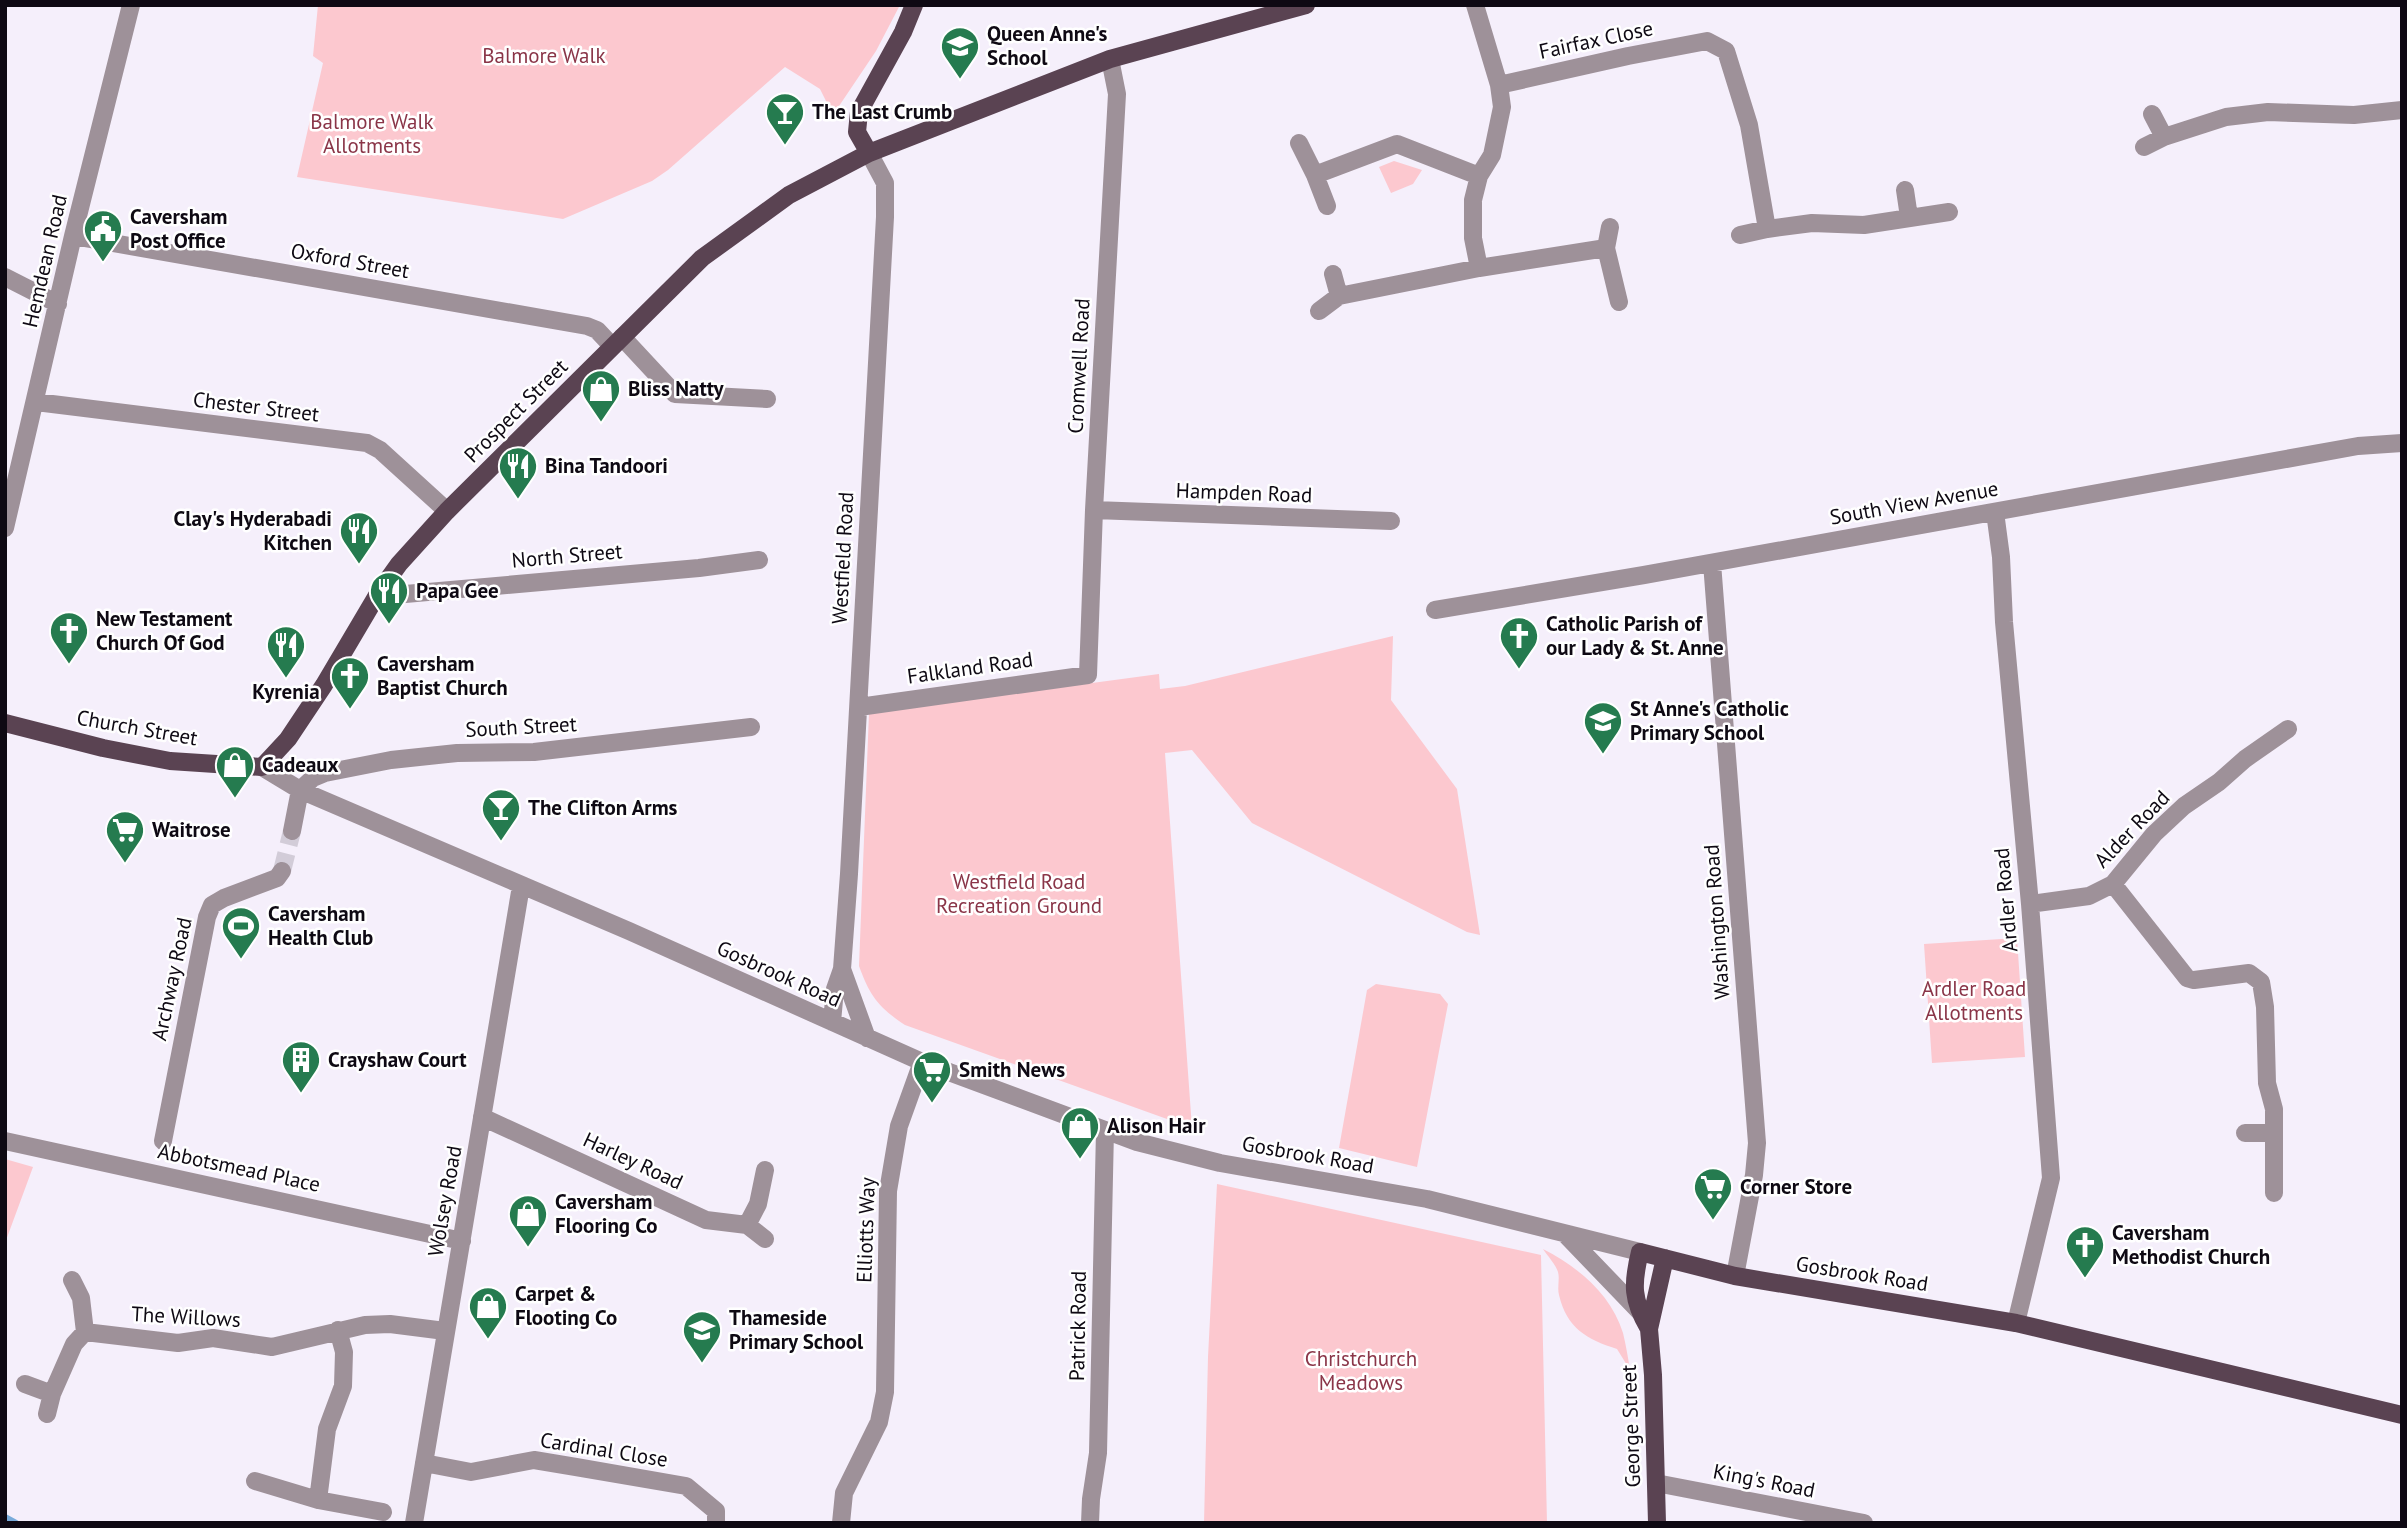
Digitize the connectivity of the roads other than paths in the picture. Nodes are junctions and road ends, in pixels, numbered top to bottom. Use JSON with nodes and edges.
{"nodes":[{"id":1,"x":131,"y":5,"type":"edge"},
{"id":2,"x":914,"y":5,"type":"edge"},
{"id":3,"x":1307,"y":5,"type":"edge"},
{"id":4,"x":1475,"y":5,"type":"edge"},
{"id":5,"x":1110,"y":59,"type":"junction"},
{"id":6,"x":1499,"y":85,"type":"junction"},
{"id":7,"x":2402,"y":110,"type":"edge"},
{"id":8,"x":2152,"y":114,"type":"dead end"},
{"id":9,"x":2164,"y":136,"type":"junction"},
{"id":10,"x":1299,"y":143,"type":"dead end"},
{"id":11,"x":2144,"y":148,"type":"dead end"},
{"id":12,"x":869,"y":153,"type":"junction"},
{"id":13,"x":1315,"y":175,"type":"junction"},
{"id":14,"x":1479,"y":176,"type":"junction"},
{"id":15,"x":1905,"y":190,"type":"dead end"},
{"id":16,"x":1327,"y":206,"type":"dead end"},
{"id":17,"x":1949,"y":212,"type":"dead end"},
{"id":18,"x":1909,"y":218,"type":"junction"},
{"id":19,"x":1610,"y":227,"type":"dead end"},
{"id":20,"x":1767,"y":229,"type":"junction"},
{"id":21,"x":1740,"y":235,"type":"dead end"},
{"id":22,"x":73,"y":236,"type":"junction"},
{"id":23,"x":1606,"y":248,"type":"junction"},
{"id":24,"x":1479,"y":268,"type":"junction"},
{"id":25,"x":1333,"y":274,"type":"dead end"},
{"id":26,"x":5,"y":277,"type":"edge"},
{"id":27,"x":1339,"y":296,"type":"junction"},
{"id":28,"x":1619,"y":302,"type":"dead end"},
{"id":29,"x":58,"y":304,"type":"junction"},
{"id":30,"x":1319,"y":311,"type":"dead end"},
{"id":31,"x":617,"y":341,"type":"junction"},
{"id":32,"x":767,"y":399,"type":"dead end"},
{"id":33,"x":36,"y":402,"type":"junction"},
{"id":34,"x":2402,"y":443,"type":"edge"},
{"id":35,"x":1094,"y":510,"type":"junction"},
{"id":36,"x":447,"y":511,"type":"junction"},
{"id":37,"x":1996,"y":512,"type":"junction"},
{"id":38,"x":1391,"y":521,"type":"dead end"},
{"id":39,"x":5,"y":528,"type":"edge"},
{"id":40,"x":759,"y":560,"type":"dead end"},
{"id":41,"x":1712,"y":562,"type":"junction"},
{"id":42,"x":379,"y":592,"type":"junction"},
{"id":43,"x":1435,"y":610,"type":"dead end"},
{"id":44,"x":1088,"y":676,"type":"joint"},
{"id":45,"x":859,"y":707,"type":"junction"},
{"id":46,"x":5,"y":723,"type":"edge"},
{"id":47,"x":751,"y":727,"type":"dead end"},
{"id":48,"x":2288,"y":729,"type":"dead end"},
{"id":49,"x":262,"y":767,"type":"junction"},
{"id":50,"x":300,"y":790,"type":"junction"},
{"id":51,"x":292,"y":831,"type":"tunnel mouth"},
{"id":52,"x":282,"y":871,"type":"dead end"},
{"id":53,"x":2113,"y":884,"type":"junction"},
{"id":54,"x":521,"y":886,"type":"junction"},
{"id":55,"x":2029,"y":904,"type":"junction"},
{"id":56,"x":842,"y":969,"type":"junction"},
{"id":57,"x":832,"y":1023,"type":"junction"},
{"id":58,"x":867,"y":1038,"type":"junction"},
{"id":59,"x":922,"y":1062,"type":"junction"},
{"id":60,"x":482,"y":1118,"type":"junction"},
{"id":61,"x":1105,"y":1130,"type":"junction"},
{"id":62,"x":2245,"y":1133,"type":"dead end"},
{"id":63,"x":2274,"y":1133,"type":"junction"},
{"id":64,"x":5,"y":1141,"type":"edge"},
{"id":65,"x":163,"y":1141,"type":"dead end"},
{"id":66,"x":765,"y":1170,"type":"dead end"},
{"id":67,"x":2274,"y":1193,"type":"dead end"},
{"id":68,"x":747,"y":1225,"type":"junction"},
{"id":69,"x":1565,"y":1234,"type":"junction"},
{"id":70,"x":765,"y":1239,"type":"dead end"},
{"id":71,"x":462,"y":1241,"type":"junction"},
{"id":72,"x":1640,"y":1252,"type":"junction"},
{"id":73,"x":1665,"y":1258,"type":"junction"},
{"id":74,"x":1735,"y":1276,"type":"junction"},
{"id":75,"x":72,"y":1280,"type":"dead end"},
{"id":76,"x":1640,"y":1312,"type":"junction"},
{"id":77,"x":2016,"y":1323,"type":"junction"},
{"id":78,"x":1649,"y":1329,"type":"junction"},
{"id":79,"x":338,"y":1330,"type":"junction"},
{"id":80,"x":445,"y":1331,"type":"junction"},
{"id":81,"x":85,"y":1332,"type":"junction"},
{"id":82,"x":25,"y":1384,"type":"dead end"},
{"id":83,"x":52,"y":1394,"type":"junction"},
{"id":84,"x":47,"y":1414,"type":"dead end"},
{"id":85,"x":2402,"y":1415,"type":"edge"},
{"id":86,"x":424,"y":1463,"type":"junction"},
{"id":87,"x":255,"y":1481,"type":"dead end"},
{"id":88,"x":1656,"y":1483,"type":"junction"},
{"id":89,"x":318,"y":1500,"type":"junction"},
{"id":90,"x":383,"y":1512,"type":"dead end"},
{"id":91,"x":414,"y":1523,"type":"edge"},
{"id":92,"x":716,"y":1523,"type":"edge"},
{"id":93,"x":841,"y":1523,"type":"edge"},
{"id":94,"x":1090,"y":1523,"type":"edge"},
{"id":95,"x":1657,"y":1523,"type":"edge"},
{"id":96,"x":1864,"y":1523,"type":"edge"}],
"edges":[{"from":1,"to":22,"type":"street","name":"Hemdean Road"},
{"from":2,"to":12,"type":"main road"},
{"from":3,"to":5,"type":"main road","name":"Prospect Street"},
{"from":4,"to":6,"type":"street"},
{"from":5,"to":12,"type":"main road","name":"Prospect Street"},
{"from":5,"to":35,"type":"street","name":"Cromwell Road"},
{"from":6,"to":14,"type":"street"},
{"from":6,"to":20,"type":"street","name":"Fairfax Close"},
{"from":7,"to":9,"type":"street"},
{"from":8,"to":9,"type":"street"},
{"from":9,"to":11,"type":"street"},
{"from":10,"to":13,"type":"street"},
{"from":12,"to":31,"type":"main road","name":"Prospect Street"},
{"from":12,"to":45,"type":"street","name":"Westfield Road"},
{"from":13,"to":14,"type":"street"},
{"from":13,"to":16,"type":"street"},
{"from":14,"to":24,"type":"street"},
{"from":15,"to":18,"type":"street"},
{"from":17,"to":18,"type":"street"},
{"from":18,"to":20,"type":"street"},
{"from":19,"to":23,"type":"street"},
{"from":20,"to":21,"type":"street"},
{"from":22,"to":29,"type":"street","name":"Hemdean Road"},
{"from":22,"to":31,"type":"street","name":"Oxford Street"},
{"from":23,"to":24,"type":"street"},
{"from":23,"to":28,"type":"street"},
{"from":24,"to":27,"type":"street"},
{"from":25,"to":27,"type":"street"},
{"from":26,"to":29,"type":"street"},
{"from":27,"to":30,"type":"street"},
{"from":29,"to":33,"type":"street","name":"Hemdean Road"},
{"from":31,"to":32,"type":"street","name":"Oxford Street"},
{"from":31,"to":36,"type":"main road","name":"Prospect Street"},
{"from":33,"to":36,"type":"street","name":"Chester Street"},
{"from":33,"to":39,"type":"street","name":"Hemdean Road"},
{"from":34,"to":37,"type":"street","name":"South View Avenue"},
{"from":35,"to":38,"type":"street","name":"Hampden Road"},
{"from":35,"to":44,"type":"street","name":"Cromwell Road"},
{"from":36,"to":42,"type":"main road","name":"Prospect Street"},
{"from":37,"to":41,"type":"street","name":"South View Avenue"},
{"from":37,"to":55,"type":"street","name":"Ardler Road"},
{"from":40,"to":42,"type":"street","name":"North Street"},
{"from":41,"to":43,"type":"street","name":"South View Avenue"},
{"from":41,"to":74,"type":"street","name":"Washington Road"},
{"from":42,"to":49,"type":"main road","name":"Prospect Street"},
{"from":44,"to":45,"type":"street","name":"Falkland Road"},
{"from":45,"to":56,"type":"street","name":"Westfield Road"},
{"from":46,"to":49,"type":"main road","name":"Church Street"},
{"from":47,"to":50,"type":"street","name":"South Street"},
{"from":48,"to":53,"type":"street","name":"Alder Road"},
{"from":49,"to":50,"type":"street","name":"Gosbrook Road"},
{"from":50,"to":51,"type":"street"},
{"from":50,"to":54,"type":"street","name":"Gosbrook Road"},
{"from":52,"to":65,"type":"street","name":"Archway Road"},
{"from":53,"to":55,"type":"street","name":"Alder Road"},
{"from":53,"to":63,"type":"street"},
{"from":54,"to":57,"type":"street","name":"Gosbrook Road"},
{"from":54,"to":60,"type":"street","name":"Wolsey Road"},
{"from":55,"to":77,"type":"street","name":"Ardler Road"},
{"from":56,"to":57,"type":"street","name":"Westfield Road"},
{"from":56,"to":58,"type":"street","name":"Westfield Road"},
{"from":57,"to":58,"type":"street","name":"Gosbrook Road"},
{"from":58,"to":59,"type":"street","name":"Gosbrook Road"},
{"from":59,"to":61,"type":"street","name":"Gosbrook Road"},
{"from":59,"to":93,"type":"street","name":"Elliotts Way"},
{"from":60,"to":68,"type":"street","name":"Harley Road"},
{"from":60,"to":71,"type":"street","name":"Wolsey Road"},
{"from":61,"to":69,"type":"street","name":"Gosbrook Road"},
{"from":61,"to":94,"type":"street","name":"Patrick Road"},
{"from":62,"to":63,"type":"street"},
{"from":63,"to":67,"type":"street"},
{"from":64,"to":71,"type":"street","name":"Abbotsmead Place"},
{"from":66,"to":68,"type":"street"},
{"from":68,"to":70,"type":"street"},
{"from":69,"to":72,"type":"street","name":"Gosbrook Road"},
{"from":69,"to":76,"type":"street"},
{"from":71,"to":80,"type":"street","name":"Wolsey Road"},
{"from":72,"to":73,"type":"main road","name":"Gosbrook Road"},
{"from":72,"to":76,"type":"main road","name":"George Street"},
{"from":73,"to":74,"type":"main road","name":"Gosbrook Road"},
{"from":73,"to":78,"type":"main road","name":"George Street"},
{"from":74,"to":77,"type":"main road","name":"Gosbrook Road"},
{"from":75,"to":81,"type":"street"},
{"from":76,"to":78,"type":"main road","name":"George Street"},
{"from":77,"to":85,"type":"main road","name":"Gosbrook Road"},
{"from":78,"to":88,"type":"main road","name":"George Street"},
{"from":79,"to":80,"type":"street","name":"The Willows"},
{"from":79,"to":81,"type":"street","name":"The Willows"},
{"from":79,"to":89,"type":"street"},
{"from":80,"to":86,"type":"street","name":"Wolsey Road"},
{"from":81,"to":83,"type":"street"},
{"from":82,"to":83,"type":"street"},
{"from":83,"to":84,"type":"street"},
{"from":86,"to":91,"type":"street","name":"Wolsey Road"},
{"from":86,"to":92,"type":"street","name":"Cardinal Close"},
{"from":87,"to":89,"type":"street"},
{"from":88,"to":95,"type":"main road","name":"George Street"},
{"from":88,"to":96,"type":"street","name":"King's Road"},
{"from":89,"to":90,"type":"street"}]}
